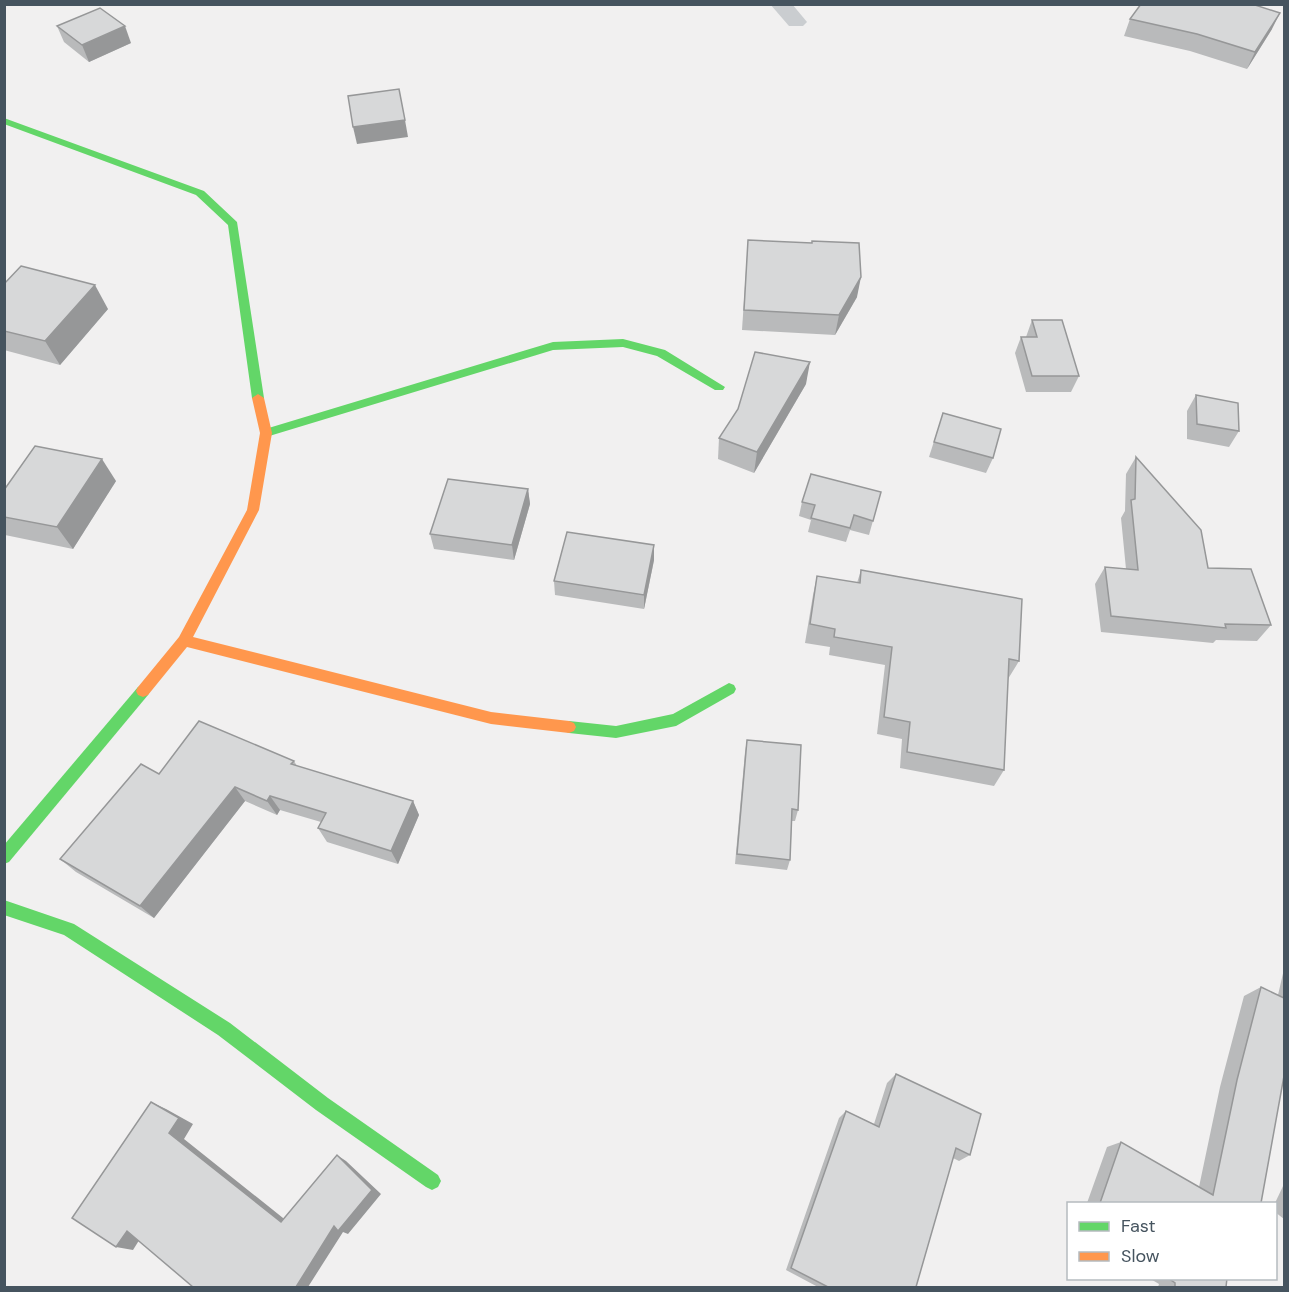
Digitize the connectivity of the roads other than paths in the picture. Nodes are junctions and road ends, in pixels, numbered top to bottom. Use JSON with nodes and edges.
{"nodes":[{"id":1,"x":780,"y":4,"type":"edge"},
{"id":2,"x":796,"y":22,"type":"dead end"},
{"id":3,"x":4,"y":121,"type":"edge"},
{"id":4,"x":719,"y":387,"type":"dead end"},
{"id":5,"x":266,"y":433,"type":"junction"},
{"id":6,"x":184,"y":641,"type":"junction"},
{"id":7,"x":729,"y":689,"type":"dead end"},
{"id":8,"x":4,"y":857,"type":"edge"},
{"id":9,"x":4,"y":907,"type":"edge"},
{"id":10,"x":432,"y":1181,"type":"dead end"}],
"edges":[{"from":1,"to":2,"type":"street"},
{"from":3,"to":5,"type":"street"},
{"from":4,"to":5,"type":"street"},
{"from":5,"to":6,"type":"street"},
{"from":6,"to":7,"type":"street"},
{"from":6,"to":8,"type":"street"},
{"from":9,"to":10,"type":"street"}]}
